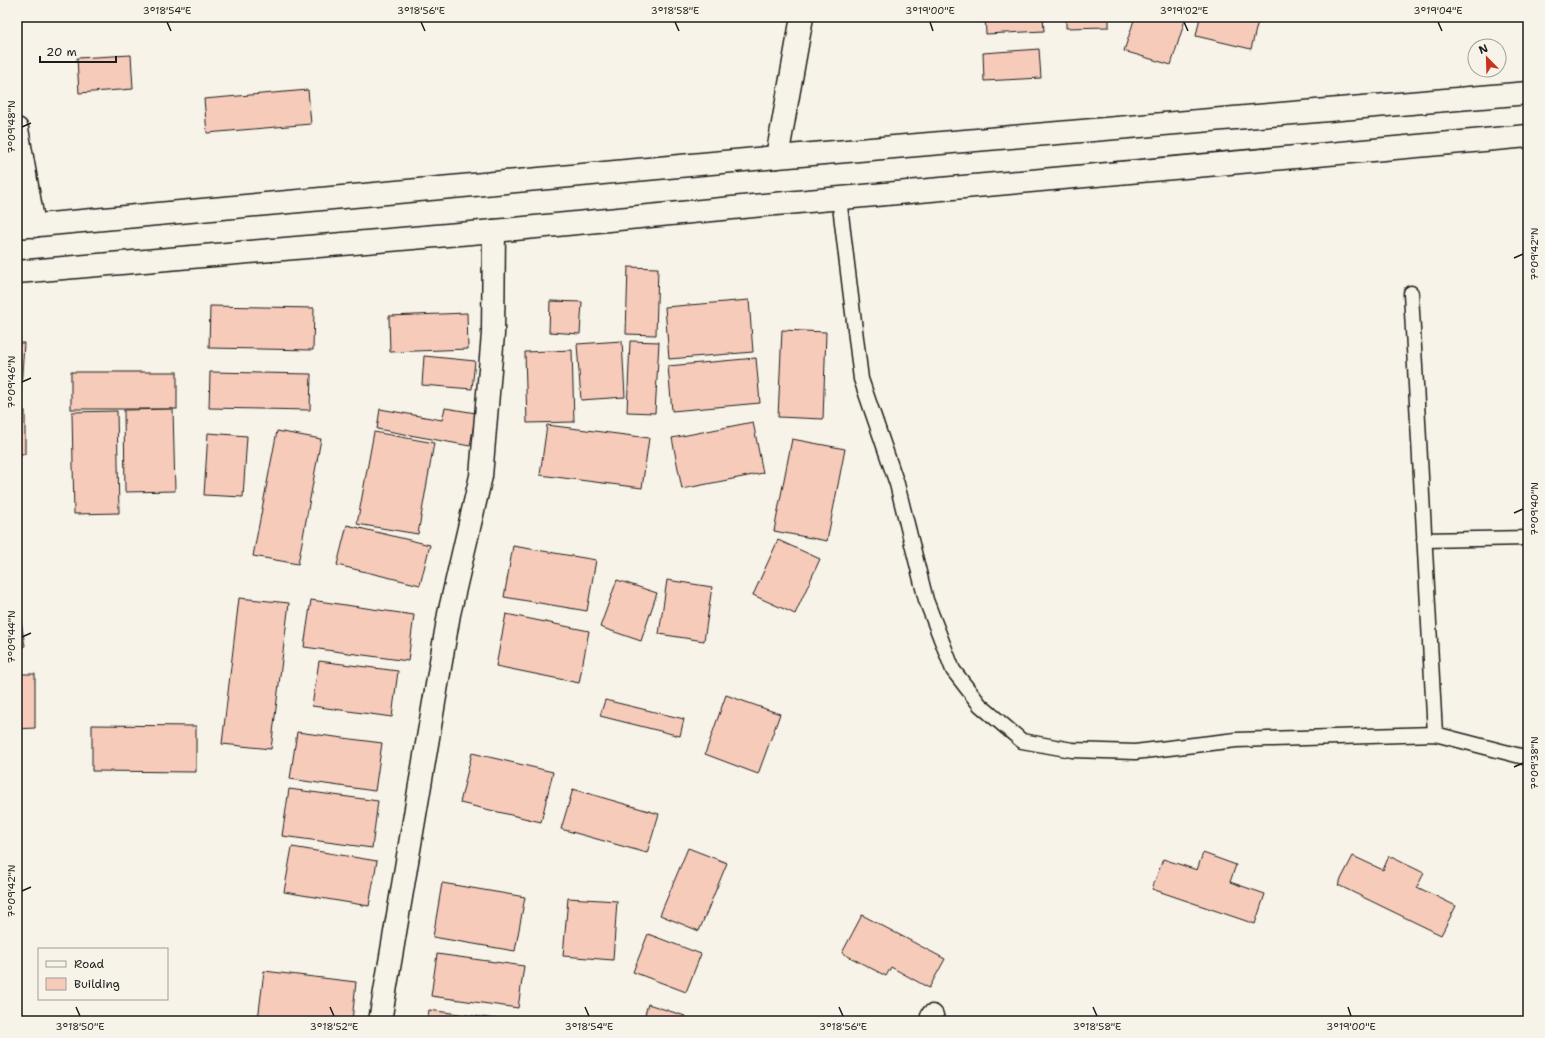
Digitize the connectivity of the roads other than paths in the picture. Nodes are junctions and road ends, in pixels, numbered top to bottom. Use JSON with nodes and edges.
{"nodes":[{"id":1,"x":802,"y":17,"type":"edge"},
{"id":2,"x":1528,"y":93,"type":"edge"},
{"id":3,"x":17,"y":129,"type":"edge"},
{"id":4,"x":1528,"y":136,"type":"edge"},
{"id":5,"x":777,"y":157,"type":"junction"},
{"id":6,"x":839,"y":198,"type":"junction"},
{"id":7,"x":26,"y":227,"type":"edge"},
{"id":8,"x":494,"y":231,"type":"junction"},
{"id":9,"x":17,"y":272,"type":"edge"},
{"id":10,"x":1411,"y":293,"type":"dead end"},
{"id":11,"x":1528,"y":538,"type":"edge"},
{"id":12,"x":1424,"y":540,"type":"junction"},
{"id":13,"x":1435,"y":734,"type":"junction"},
{"id":14,"x":1528,"y":758,"type":"edge"},
{"id":15,"x":380,"y":1021,"type":"edge"}],
"edges":[{"from":1,"to":5,"type":"main road"},
{"from":2,"to":5,"type":"main road"},
{"from":3,"to":7,"type":"main road"},
{"from":4,"to":6,"type":"main road"},
{"from":5,"to":7,"type":"main road"},
{"from":6,"to":8,"type":"main road"},
{"from":6,"to":13,"type":"lane"},
{"from":8,"to":9,"type":"main road"},
{"from":8,"to":15,"type":"main road"},
{"from":10,"to":12,"type":"lane"},
{"from":11,"to":12,"type":"lane"},
{"from":12,"to":13,"type":"lane"},
{"from":13,"to":14,"type":"lane"}]}
